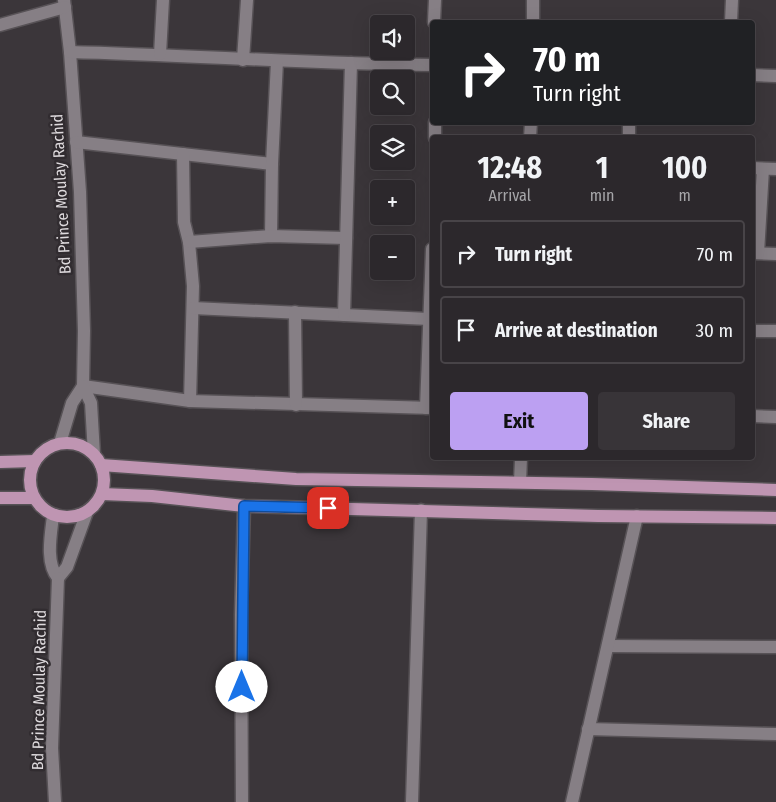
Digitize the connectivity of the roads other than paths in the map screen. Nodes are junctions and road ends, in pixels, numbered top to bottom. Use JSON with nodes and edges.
{"nodes":[{"id":1,"x":163,"y":0,"type":"edge"},
{"id":2,"x":247,"y":0,"type":"edge"},
{"id":3,"x":435,"y":0,"type":"edge"},
{"id":4,"x":533,"y":0,"type":"edge"},
{"id":5,"x":732,"y":0,"type":"edge"},
{"id":6,"x":64,"y":3,"type":"edge"},
{"id":7,"x":434,"y":20,"type":"edge"},
{"id":8,"x":533,"y":20,"type":"edge"},
{"id":9,"x":731,"y":20,"type":"edge"},
{"id":10,"x":0,"y":25,"type":"edge"},
{"id":11,"x":70,"y":52,"type":"junction"},
{"id":12,"x":160,"y":54,"type":"junction"},
{"id":13,"x":243,"y":60,"type":"junction"},
{"id":14,"x":277,"y":61,"type":"junction"},
{"id":15,"x":351,"y":63,"type":"junction"},
{"id":16,"x":430,"y":65,"type":"edge"},
{"id":17,"x":755,"y":75,"type":"edge"},
{"id":18,"x":776,"y":76,"type":"edge"},
{"id":19,"x":76,"y":142,"type":"junction"},
{"id":20,"x":183,"y":154,"type":"junction"},
{"id":21,"x":272,"y":164,"type":"junction"},
{"id":22,"x":758,"y":168,"type":"edge"},
{"id":23,"x":776,"y":169,"type":"edge"},
{"id":24,"x":271,"y":236,"type":"junction"},
{"id":25,"x":346,"y":238,"type":"junction"},
{"id":26,"x":189,"y":242,"type":"junction"},
{"id":27,"x":756,"y":253,"type":"edge"},
{"id":28,"x":776,"y":254,"type":"edge"},
{"id":29,"x":430,"y":303,"type":"edge"},
{"id":30,"x":193,"y":308,"type":"junction"},
{"id":31,"x":295,"y":312,"type":"junction"},
{"id":32,"x":344,"y":315,"type":"junction"},
{"id":33,"x":429,"y":319,"type":"junction"},
{"id":34,"x":755,"y":331,"type":"edge"},
{"id":35,"x":776,"y":332,"type":"edge"},
{"id":36,"x":83,"y":386,"type":"junction"},
{"id":37,"x":190,"y":401,"type":"junction"},
{"id":38,"x":296,"y":405,"type":"junction"},
{"id":39,"x":429,"y":408,"type":"edge"},
{"id":40,"x":755,"y":416,"type":"edge"},
{"id":41,"x":776,"y":417,"type":"edge"},
{"id":42,"x":60,"y":444,"type":"junction"},
{"id":43,"x":98,"y":459,"type":"junction"},
{"id":44,"x":521,"y":460,"type":"edge"},
{"id":45,"x":34,"y":461,"type":"junction"},
{"id":46,"x":0,"y":462,"type":"edge"},
{"id":47,"x":520,"y":482,"type":"junction"},
{"id":48,"x":776,"y":490,"type":"edge"},
{"id":49,"x":102,"y":494,"type":"junction"},
{"id":50,"x":0,"y":498,"type":"edge"},
{"id":51,"x":33,"y":498,"type":"junction"},
{"id":52,"x":244,"y":506,"type":"junction"},
{"id":53,"x":421,"y":510,"type":"junction"},
{"id":54,"x":87,"y":512,"type":"junction"},
{"id":55,"x":54,"y":516,"type":"junction"},
{"id":56,"x":637,"y":516,"type":"junction"},
{"id":57,"x":776,"y":518,"type":"edge"},
{"id":58,"x":58,"y":578,"type":"junction"},
{"id":59,"x":608,"y":646,"type":"junction"},
{"id":60,"x":776,"y":647,"type":"edge"},
{"id":61,"x":588,"y":729,"type":"junction"},
{"id":62,"x":776,"y":734,"type":"edge"},
{"id":63,"x":55,"y":802,"type":"edge"},
{"id":64,"x":242,"y":802,"type":"edge"},
{"id":65,"x":412,"y":802,"type":"edge"},
{"id":66,"x":572,"y":802,"type":"edge"}],
"edges":[{"from":1,"to":12,"type":"street"},
{"from":2,"to":13,"type":"street"},
{"from":3,"to":7,"type":"street"},
{"from":4,"to":8,"type":"street"},
{"from":5,"to":9,"type":"street"},
{"from":6,"to":10,"type":"street"},
{"from":6,"to":11,"type":"street","name":"Bd Prince Moulay Rachid"},
{"from":11,"to":12,"type":"street"},
{"from":11,"to":19,"type":"street","name":"Bd Prince Moulay Rachid"},
{"from":12,"to":13,"type":"street"},
{"from":13,"to":14,"type":"street"},
{"from":14,"to":15,"type":"street"},
{"from":14,"to":21,"type":"street"},
{"from":15,"to":16,"type":"street"},
{"from":15,"to":25,"type":"street"},
{"from":17,"to":18,"type":"street"},
{"from":19,"to":20,"type":"street"},
{"from":19,"to":36,"type":"street","name":"Bd Prince Moulay Rachid"},
{"from":20,"to":21,"type":"street"},
{"from":20,"to":26,"type":"street"},
{"from":21,"to":24,"type":"street"},
{"from":22,"to":23,"type":"street"},
{"from":22,"to":27,"type":"street"},
{"from":24,"to":25,"type":"street"},
{"from":24,"to":26,"type":"street"},
{"from":25,"to":32,"type":"street"},
{"from":26,"to":30,"type":"street"},
{"from":27,"to":28,"type":"street"},
{"from":29,"to":33,"type":"street"},
{"from":30,"to":31,"type":"street"},
{"from":30,"to":37,"type":"street"},
{"from":31,"to":32,"type":"street"},
{"from":31,"to":38,"type":"street"},
{"from":32,"to":33,"type":"street"},
{"from":33,"to":39,"type":"street"},
{"from":34,"to":35,"type":"street"},
{"from":36,"to":37,"type":"street"},
{"from":36,"to":42,"type":"street","name":"Bd Prince Moulay Rachid"},
{"from":36,"to":43,"type":"street","name":"Bd Prince Moulay Rachid"},
{"from":37,"to":38,"type":"street"},
{"from":38,"to":39,"type":"street"},
{"from":40,"to":41,"type":"street"},
{"from":42,"to":43,"type":"main road"},
{"from":42,"to":45,"type":"main road"},
{"from":43,"to":47,"type":"main road"},
{"from":43,"to":49,"type":"main road"},
{"from":44,"to":47,"type":"street"},
{"from":45,"to":46,"type":"main road"},
{"from":45,"to":51,"type":"main road"},
{"from":47,"to":48,"type":"main road"},
{"from":49,"to":52,"type":"main road"},
{"from":49,"to":54,"type":"main road"},
{"from":50,"to":51,"type":"main road"},
{"from":51,"to":55,"type":"main road"},
{"from":52,"to":53,"type":"main road"},
{"from":52,"to":64,"type":"street"},
{"from":53,"to":56,"type":"main road"},
{"from":53,"to":65,"type":"street"},
{"from":54,"to":55,"type":"main road"},
{"from":54,"to":58,"type":"street","name":"Bd Prince Moulay Rachid"},
{"from":55,"to":58,"type":"street","name":"Bd Prince Moulay Rachid"},
{"from":56,"to":57,"type":"main road"},
{"from":56,"to":59,"type":"street"},
{"from":58,"to":63,"type":"street","name":"Bd Prince Moulay Rachid"},
{"from":59,"to":60,"type":"street"},
{"from":59,"to":61,"type":"street"},
{"from":61,"to":62,"type":"street"},
{"from":61,"to":66,"type":"street"}]}
